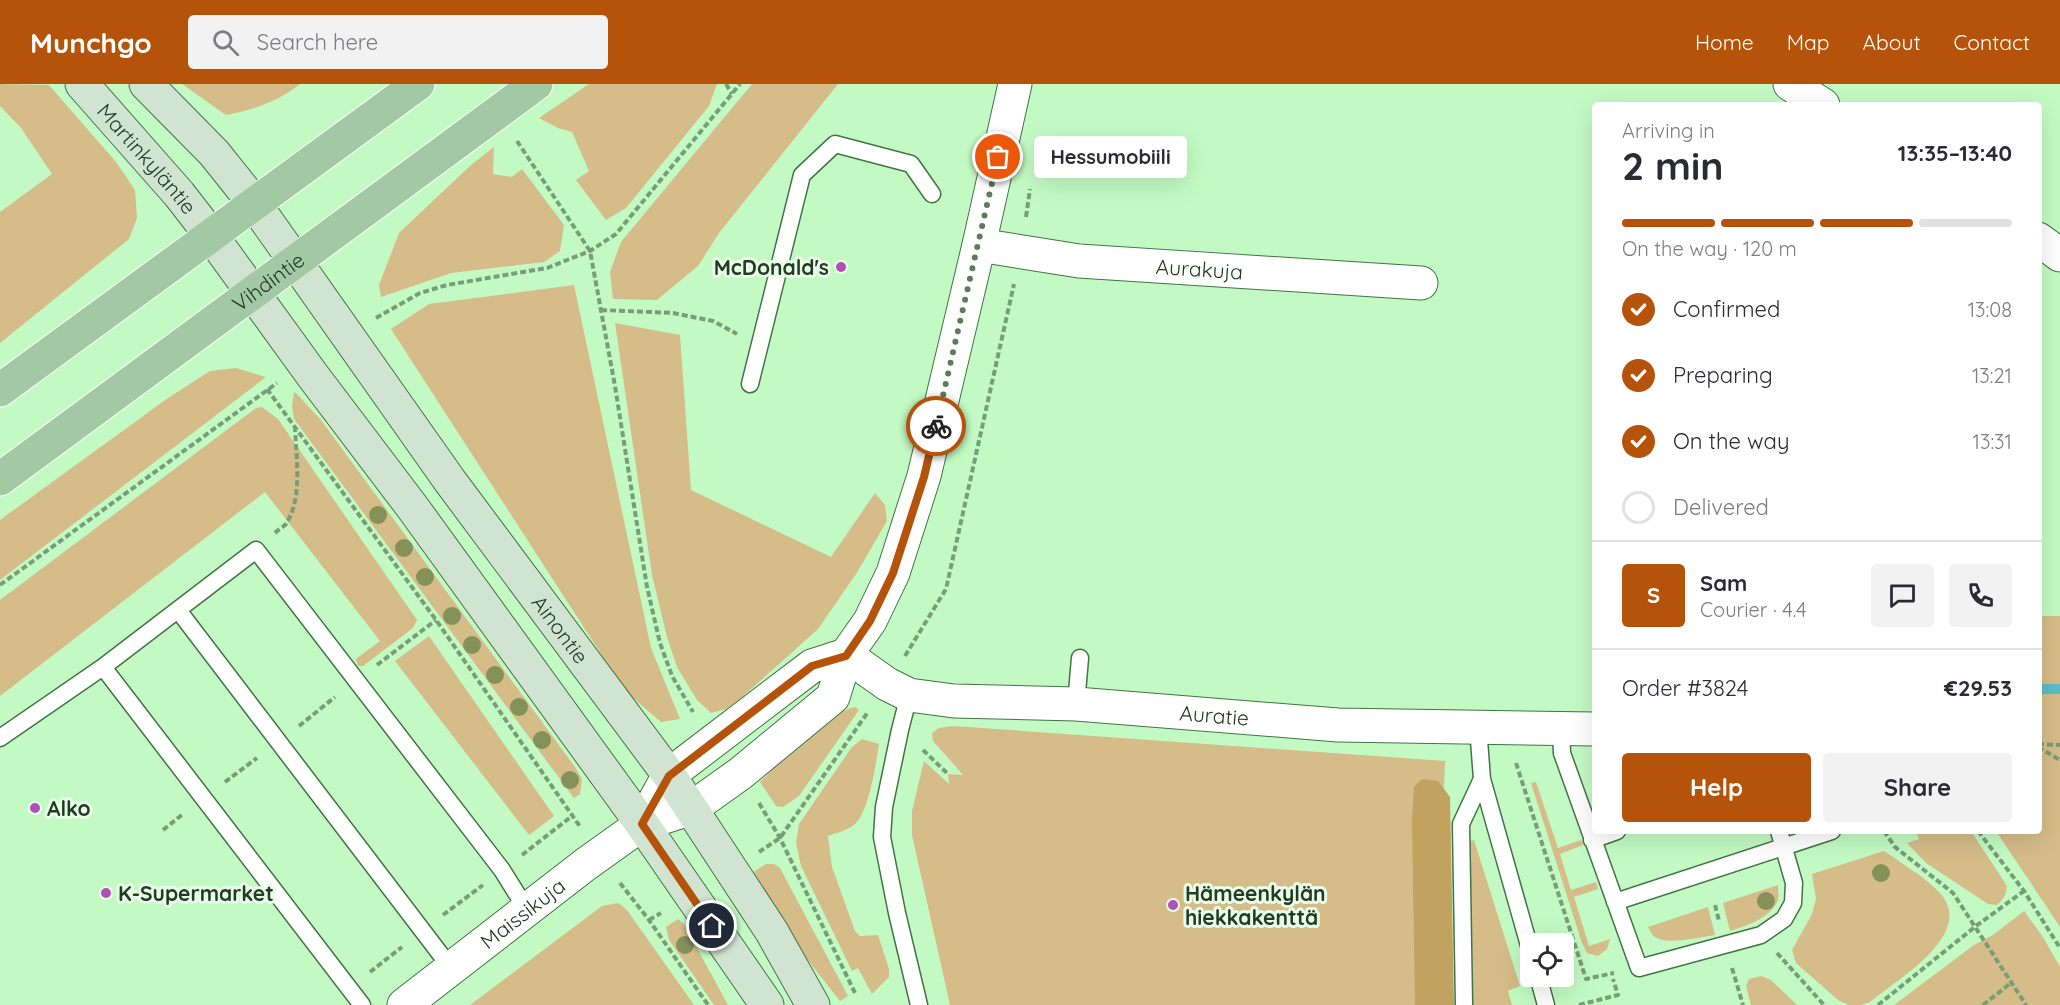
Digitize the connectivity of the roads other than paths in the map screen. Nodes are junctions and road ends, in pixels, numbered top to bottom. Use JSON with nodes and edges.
{"nodes":[{"id":1,"x":82,"y":84,"type":"edge"},
{"id":2,"x":146,"y":84,"type":"edge"},
{"id":3,"x":418,"y":84,"type":"edge"},
{"id":4,"x":536,"y":84,"type":"edge"},
{"id":5,"x":1015,"y":84,"type":"edge"},
{"id":6,"x":1790,"y":84,"type":"edge"},
{"id":7,"x":1818,"y":102,"type":"edge"},
{"id":8,"x":932,"y":194,"type":"dead end"},
{"id":9,"x":254,"y":203,"type":"junction"},
{"id":10,"x":210,"y":234,"type":"junction"},
{"id":11,"x":2042,"y":242,"type":"edge"},
{"id":12,"x":979,"y":245,"type":"junction"},
{"id":13,"x":2060,"y":255,"type":"edge"},
{"id":14,"x":295,"y":262,"type":"junction"},
{"id":15,"x":1421,"y":283,"type":"dead end"},
{"id":16,"x":253,"y":293,"type":"junction"},
{"id":17,"x":750,"y":384,"type":"dead end"},
{"id":18,"x":0,"y":390,"type":"edge"},
{"id":19,"x":0,"y":480,"type":"edge"},
{"id":20,"x":178,"y":610,"type":"junction"},
{"id":21,"x":846,"y":656,"type":"junction"},
{"id":22,"x":1080,"y":658,"type":"dead end"},
{"id":23,"x":103,"y":667,"type":"junction"},
{"id":24,"x":909,"y":695,"type":"junction"},
{"id":25,"x":1076,"y":704,"type":"junction"},
{"id":26,"x":1478,"y":727,"type":"junction"},
{"id":27,"x":1561,"y":728,"type":"junction"},
{"id":28,"x":1592,"y":729,"type":"edge"},
{"id":29,"x":0,"y":738,"type":"edge"},
{"id":30,"x":669,"y":776,"type":"junction"},
{"id":31,"x":1482,"y":779,"type":"junction"},
{"id":32,"x":692,"y":808,"type":"junction"},
{"id":33,"x":642,"y":824,"type":"junction"},
{"id":34,"x":1609,"y":834,"type":"edge"},
{"id":35,"x":1813,"y":834,"type":"edge"},
{"id":36,"x":1781,"y":839,"type":"edge"},
{"id":37,"x":1592,"y":840,"type":"junction"},
{"id":38,"x":1615,"y":902,"type":"junction"},
{"id":39,"x":527,"y":910,"type":"junction"},
{"id":40,"x":1525,"y":933,"type":"edge"},
{"id":41,"x":451,"y":968,"type":"junction"},
{"id":42,"x":1541,"y":987,"type":"edge"},
{"id":43,"x":362,"y":1005,"type":"edge"},
{"id":44,"x":404,"y":1005,"type":"edge"},
{"id":45,"x":767,"y":1005,"type":"edge"},
{"id":46,"x":813,"y":1005,"type":"edge"},
{"id":47,"x":919,"y":1005,"type":"edge"},
{"id":48,"x":1464,"y":1005,"type":"edge"},
{"id":49,"x":1546,"y":1005,"type":"edge"}],
"edges":[{"from":1,"to":10,"type":"street","name":"Martinkyläntie"},
{"from":2,"to":9,"type":"street"},
{"from":3,"to":9,"type":"main road"},
{"from":4,"to":14,"type":"main road","name":"Vihdintie"},
{"from":5,"to":12,"type":"street","name":"Maissikuja"},
{"from":6,"to":7,"type":"street"},
{"from":8,"to":17,"type":"lane"},
{"from":9,"to":10,"type":"main road"},
{"from":9,"to":14,"type":"street","name":"Ainontie"},
{"from":10,"to":16,"type":"street","name":"Martinkyläntie"},
{"from":10,"to":18,"type":"main road"},
{"from":11,"to":13,"type":"street"},
{"from":12,"to":15,"type":"street","name":"Aurakuja"},
{"from":12,"to":21,"type":"street","name":"Maissikuja"},
{"from":14,"to":16,"type":"main road","name":"Vihdintie"},
{"from":14,"to":30,"type":"street","name":"Ainontie"},
{"from":16,"to":19,"type":"main road","name":"Vihdintie"},
{"from":16,"to":33,"type":"street"},
{"from":20,"to":23,"type":"lane"},
{"from":20,"to":39,"type":"lane"},
{"from":20,"to":41,"type":"lane"},
{"from":21,"to":24,"type":"street","name":"Auratie"},
{"from":21,"to":30,"type":"street","name":"Maissikuja"},
{"from":21,"to":32,"type":"street","name":"Maissikuja"},
{"from":22,"to":25,"type":"lane"},
{"from":23,"to":29,"type":"lane"},
{"from":23,"to":43,"type":"lane"},
{"from":24,"to":25,"type":"street","name":"Auratie"},
{"from":24,"to":47,"type":"lane"},
{"from":25,"to":26,"type":"street","name":"Auratie"},
{"from":26,"to":27,"type":"street","name":"Auratie"},
{"from":26,"to":31,"type":"lane"},
{"from":27,"to":28,"type":"street","name":"Auratie"},
{"from":27,"to":37,"type":"lane"},
{"from":30,"to":32,"type":"street","name":"Ainontie"},
{"from":30,"to":33,"type":"street","name":"Maissikuja"},
{"from":31,"to":40,"type":"lane"},
{"from":31,"to":48,"type":"lane"},
{"from":32,"to":33,"type":"street","name":"Maissikuja"},
{"from":32,"to":46,"type":"street","name":"Ainontie"},
{"from":33,"to":39,"type":"street","name":"Maissikuja"},
{"from":33,"to":45,"type":"street"},
{"from":34,"to":37,"type":"lane"},
{"from":35,"to":36,"type":"lane"},
{"from":36,"to":38,"type":"lane"},
{"from":36,"to":38,"type":"lane"},
{"from":37,"to":38,"type":"lane"},
{"from":39,"to":41,"type":"street","name":"Maissikuja"},
{"from":41,"to":44,"type":"street","name":"Maissikuja"},
{"from":42,"to":49,"type":"lane"}]}
